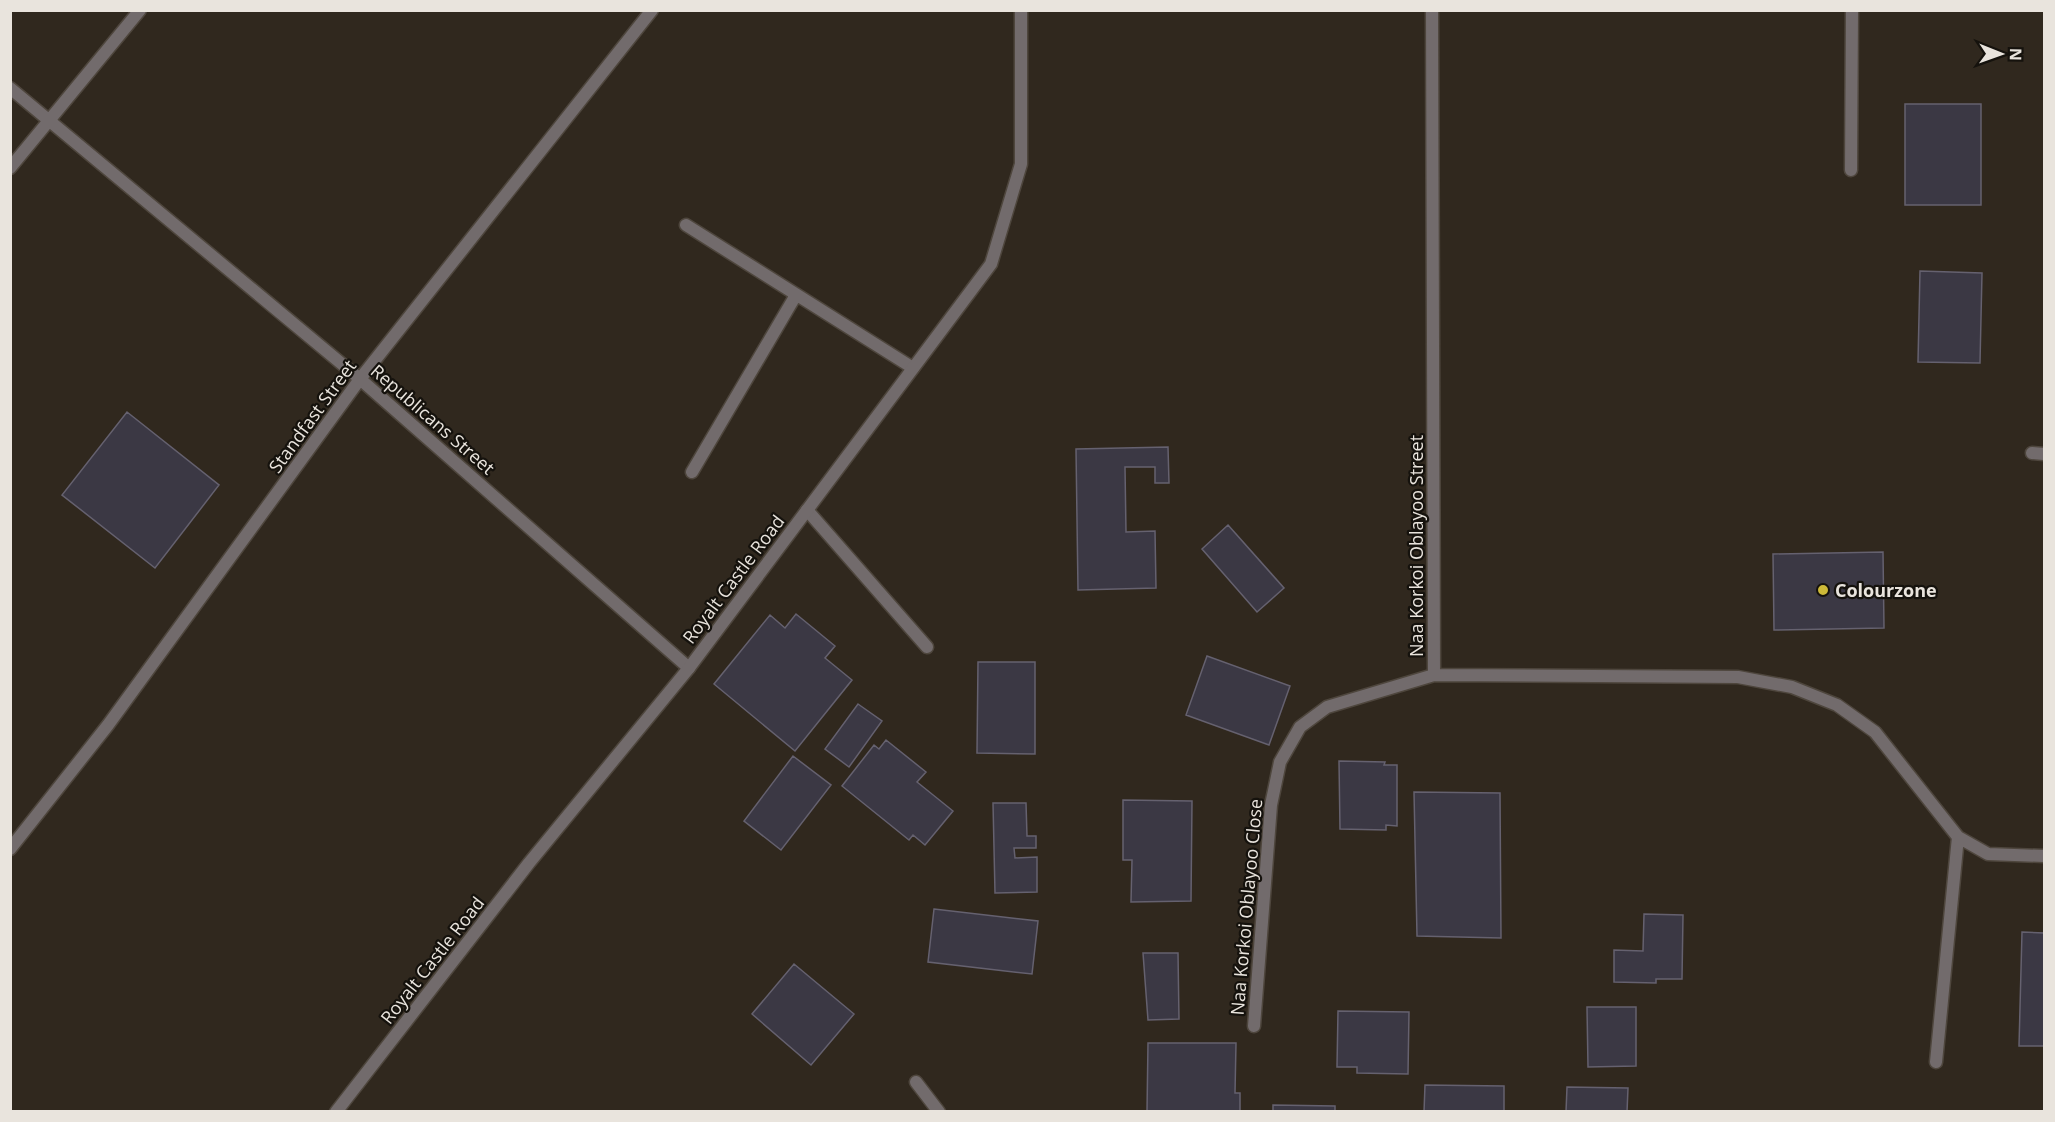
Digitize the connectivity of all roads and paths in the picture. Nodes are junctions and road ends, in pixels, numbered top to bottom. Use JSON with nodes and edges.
{"nodes":[{"id":1,"x":141,"y":10,"type":"edge"},
{"id":2,"x":652,"y":10,"type":"edge"},
{"id":3,"x":1021,"y":10,"type":"edge"},
{"id":4,"x":1432,"y":10,"type":"edge"},
{"id":5,"x":1852,"y":10,"type":"edge"},
{"id":6,"x":10,"y":88,"type":"edge"},
{"id":7,"x":49,"y":118,"type":"junction"},
{"id":8,"x":10,"y":168,"type":"edge"},
{"id":9,"x":1851,"y":170,"type":"dead end"},
{"id":10,"x":686,"y":225,"type":"dead end"},
{"id":11,"x":796,"y":295,"type":"junction"},
{"id":12,"x":913,"y":368,"type":"junction"},
{"id":13,"x":360,"y":379,"type":"junction"},
{"id":14,"x":692,"y":472,"type":"dead end"},
{"id":15,"x":807,"y":510,"type":"junction"},
{"id":16,"x":927,"y":647,"type":"dead end"},
{"id":17,"x":689,"y":668,"type":"junction"},
{"id":18,"x":1434,"y":675,"type":"junction"},
{"id":19,"x":1958,"y":837,"type":"junction"},
{"id":20,"x":10,"y":849,"type":"edge"},
{"id":21,"x":2044,"y":856,"type":"edge"},
{"id":22,"x":1254,"y":1026,"type":"dead end"},
{"id":23,"x":1936,"y":1062,"type":"dead end"},
{"id":24,"x":916,"y":1082,"type":"dead end"},
{"id":25,"x":340,"y":1110,"type":"edge"},
{"id":26,"x":939,"y":1112,"type":"edge"}],
"edges":[{"from":1,"to":7,"type":"street"},
{"from":2,"to":13,"type":"street","name":"Standfast Street"},
{"from":3,"to":12,"type":"street","name":"Royalt Castle Road"},
{"from":4,"to":18,"type":"street","name":"Naa Korkoi Oblayoo Street"},
{"from":5,"to":9,"type":"street"},
{"from":6,"to":7,"type":"street","name":"Republicans Street"},
{"from":7,"to":8,"type":"street"},
{"from":7,"to":13,"type":"street","name":"Republicans Street"},
{"from":10,"to":11,"type":"street"},
{"from":11,"to":12,"type":"street"},
{"from":11,"to":14,"type":"street"},
{"from":12,"to":15,"type":"street","name":"Royalt Castle Road"},
{"from":13,"to":17,"type":"street","name":"Republicans Street"},
{"from":13,"to":20,"type":"street","name":"Standfast Street"},
{"from":15,"to":16,"type":"street"},
{"from":15,"to":17,"type":"street","name":"Royalt Castle Road"},
{"from":17,"to":25,"type":"street","name":"Royalt Castle Road"},
{"from":18,"to":19,"type":"street","name":"Naa Korkoi Oblayoo Street"},
{"from":18,"to":22,"type":"street","name":"Naa Korkoi Oblayoo Close"},
{"from":19,"to":21,"type":"street","name":"Naa Korkoi Oblayoo Street"},
{"from":19,"to":23,"type":"street"},
{"from":24,"to":26,"type":"street"}]}
